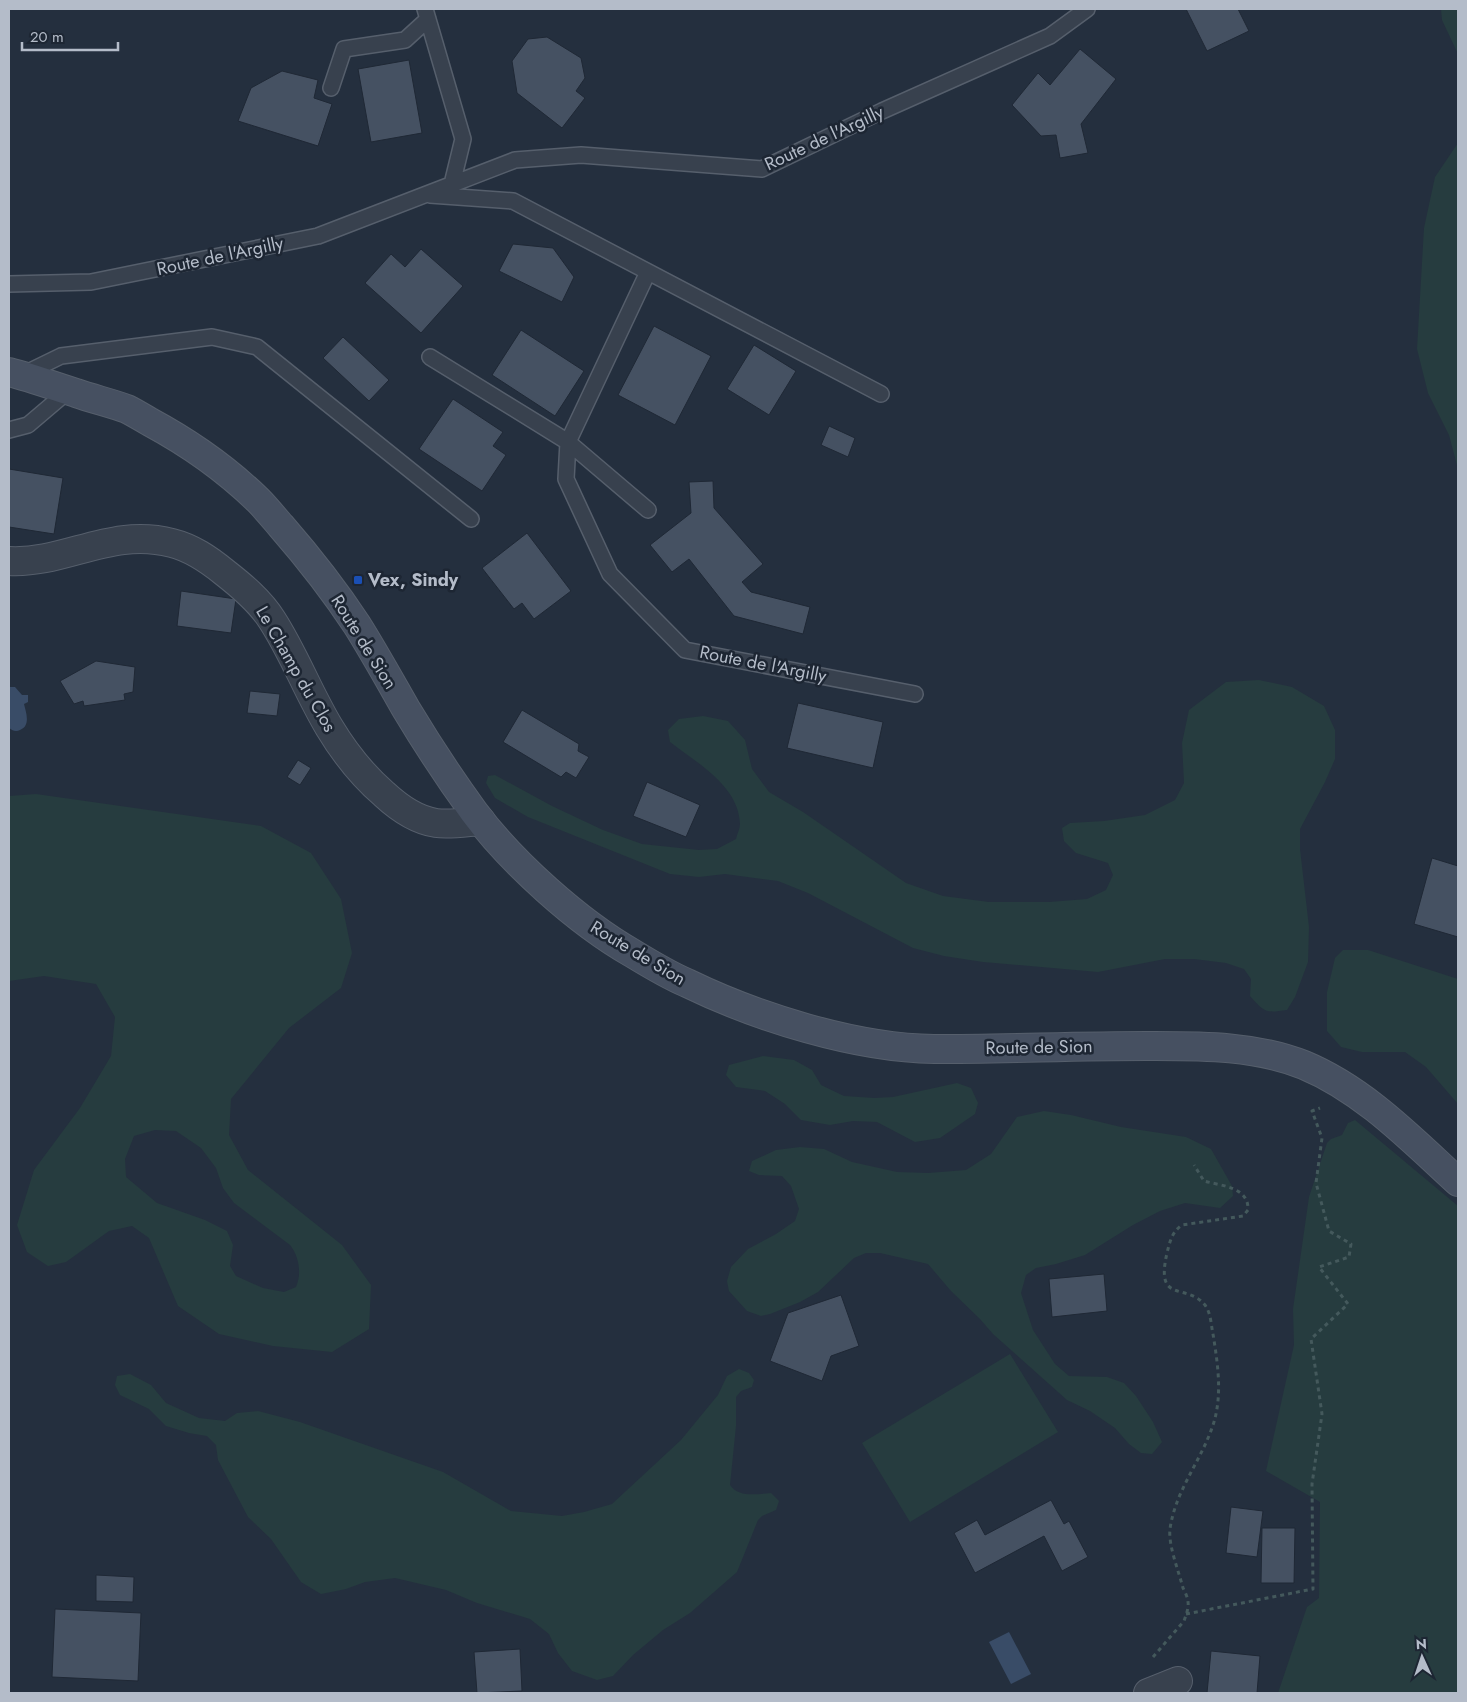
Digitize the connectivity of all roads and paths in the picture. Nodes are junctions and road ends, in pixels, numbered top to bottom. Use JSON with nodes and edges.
{"nodes":[{"id":1,"x":1087,"y":9,"type":"edge"},
{"id":2,"x":426,"y":14,"type":"edge"},
{"id":3,"x":331,"y":88,"type":"dead end"},
{"id":4,"x":452,"y":184,"type":"junction"},
{"id":5,"x":424,"y":195,"type":"junction"},
{"id":6,"x":648,"y":272,"type":"junction"},
{"id":7,"x":9,"y":284,"type":"edge"},
{"id":8,"x":430,"y":357,"type":"dead end"},
{"id":9,"x":15,"y":374,"type":"edge"},
{"id":10,"x":68,"y":391,"type":"junction"},
{"id":11,"x":881,"y":394,"type":"dead end"},
{"id":12,"x":9,"y":430,"type":"edge"},
{"id":13,"x":568,"y":442,"type":"junction"},
{"id":14,"x":648,"y":510,"type":"dead end"},
{"id":15,"x":471,"y":519,"type":"dead end"},
{"id":16,"x":9,"y":561,"type":"edge"},
{"id":17,"x":915,"y":694,"type":"dead end"},
{"id":18,"x":481,"y":821,"type":"junction"},
{"id":19,"x":1347,"y":1088,"type":"junction"},
{"id":20,"x":1194,"y":1165,"type":"dead end"},
{"id":21,"x":1458,"y":1182,"type":"edge"},
{"id":22,"x":1186,"y":1614,"type":"junction"},
{"id":23,"x":1178,"y":1681,"type":"dead end"},
{"id":24,"x":1150,"y":1692,"type":"edge"}],
"edges":[{"from":1,"to":4,"type":"lane","name":"Route de l'Argilly"},
{"from":2,"to":3,"type":"lane"},
{"from":2,"to":4,"type":"lane"},
{"from":4,"to":5,"type":"lane","name":"Route de l'Argilly"},
{"from":5,"to":6,"type":"lane","name":"Route de l'Argilly"},
{"from":5,"to":7,"type":"lane","name":"Route de l'Argilly"},
{"from":6,"to":11,"type":"lane","name":"Route de l'Argilly"},
{"from":6,"to":13,"type":"lane","name":"Route de l'Argilly"},
{"from":8,"to":13,"type":"lane"},
{"from":9,"to":10,"type":"main road","name":"Route de Sion"},
{"from":9,"to":15,"type":"lane"},
{"from":10,"to":12,"type":"lane"},
{"from":10,"to":18,"type":"main road","name":"Route de Sion"},
{"from":13,"to":14,"type":"lane"},
{"from":13,"to":17,"type":"lane","name":"Route de l'Argilly"},
{"from":16,"to":18,"type":"street","name":"Le Champ du Clos"},
{"from":18,"to":19,"type":"main road","name":"Route de Sion"},
{"from":19,"to":21,"type":"main road","name":"Route de Sion"},
{"from":19,"to":22,"type":"path"},
{"from":20,"to":22,"type":"path"},
{"from":22,"to":24,"type":"path"},
{"from":23,"to":24,"type":"street"}]}
